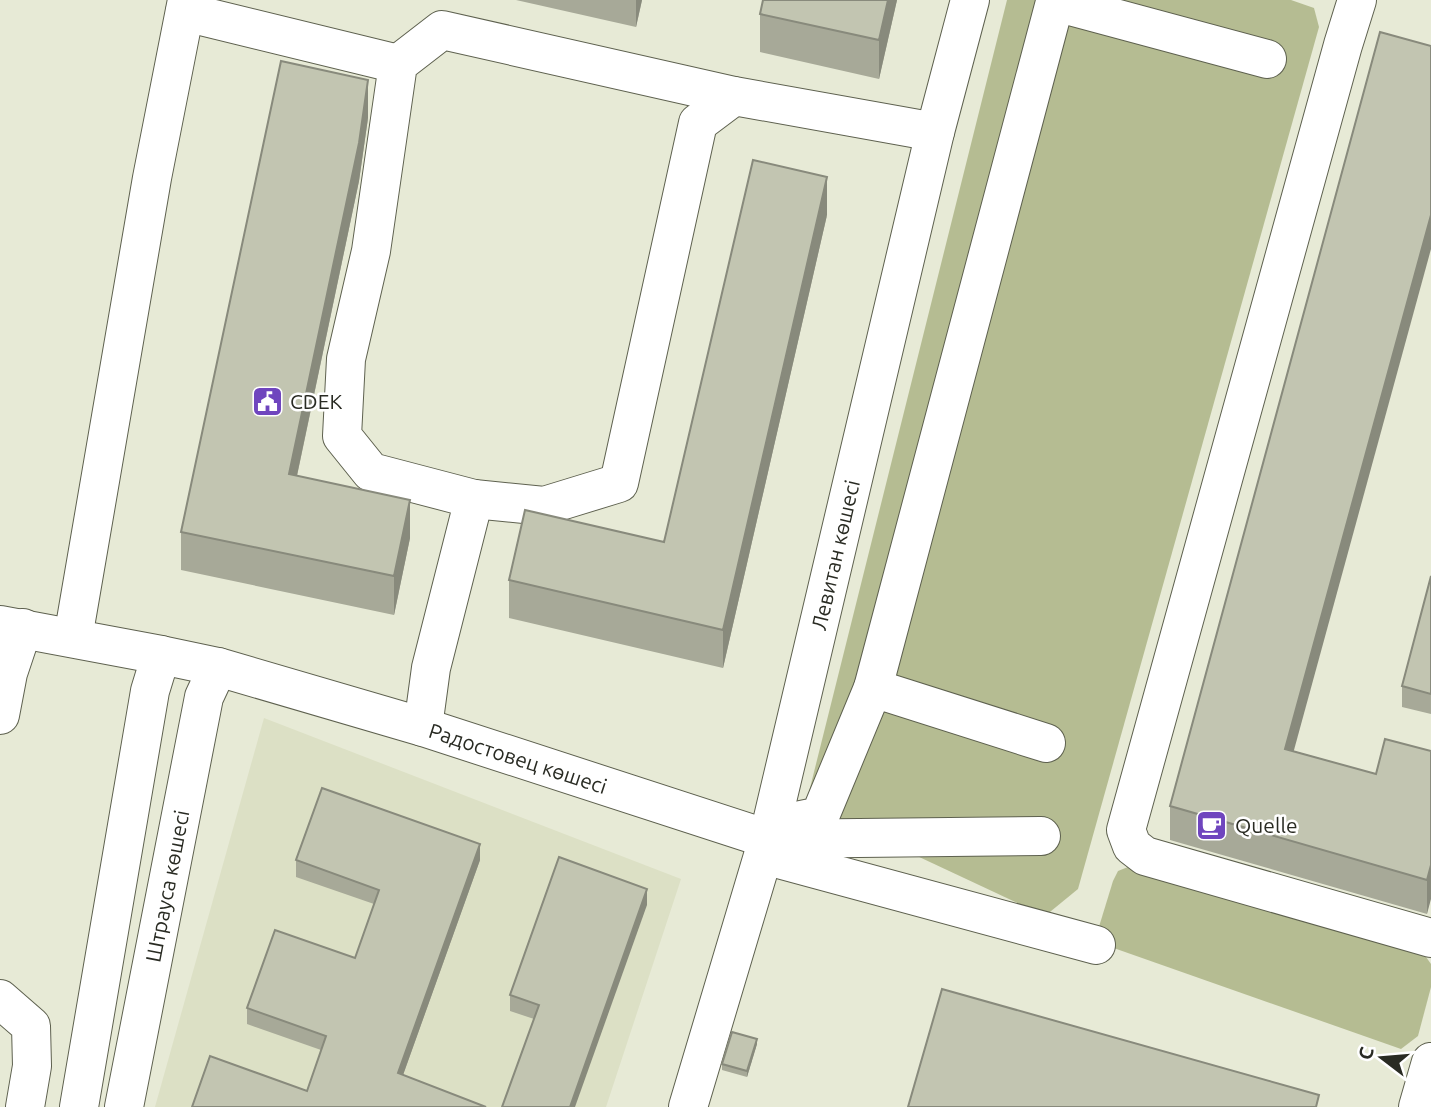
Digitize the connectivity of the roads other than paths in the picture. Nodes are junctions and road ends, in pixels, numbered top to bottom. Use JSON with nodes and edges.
{"nodes":[{"id":1,"x":971,"y":0,"type":"edge"},
{"id":2,"x":1357,"y":0,"type":"edge"},
{"id":3,"x":186,"y":6,"type":"edge"},
{"id":4,"x":1267,"y":59,"type":"dead end"},
{"id":5,"x":398,"y":64,"type":"junction"},
{"id":6,"x":734,"y":96,"type":"junction"},
{"id":7,"x":935,"y":132,"type":"junction"},
{"id":8,"x":474,"y":499,"type":"junction"},
{"id":9,"x":11,"y":627,"type":"edge"},
{"id":10,"x":73,"y":638,"type":"junction"},
{"id":11,"x":161,"y":655,"type":"junction"},
{"id":12,"x":218,"y":667,"type":"junction"},
{"id":13,"x":873,"y":688,"type":"junction"},
{"id":14,"x":0,"y":715,"type":"edge"},
{"id":15,"x":423,"y":727,"type":"junction"},
{"id":16,"x":1046,"y":743,"type":"dead end"},
{"id":17,"x":1041,"y":836,"type":"dead end"},
{"id":18,"x":770,"y":840,"type":"junction"},
{"id":19,"x":1431,"y":937,"type":"edge"},
{"id":20,"x":1096,"y":945,"type":"dead end"},
{"id":21,"x":0,"y":999,"type":"edge"},
{"id":22,"x":25,"y":1107,"type":"edge"},
{"id":23,"x":79,"y":1107,"type":"edge"},
{"id":24,"x":124,"y":1107,"type":"edge"},
{"id":25,"x":688,"y":1107,"type":"edge"}],
"edges":[{"from":1,"to":7,"type":"street","name":"Левитан көшесі"},
{"from":2,"to":19,"type":"street"},
{"from":3,"to":5,"type":"street"},
{"from":3,"to":10,"type":"street"},
{"from":4,"to":13,"type":"street"},
{"from":5,"to":6,"type":"street"},
{"from":5,"to":8,"type":"street"},
{"from":6,"to":7,"type":"street"},
{"from":6,"to":8,"type":"street"},
{"from":7,"to":18,"type":"street","name":"Левитан көшесі"},
{"from":8,"to":15,"type":"street"},
{"from":9,"to":10,"type":"street","name":"Радостовец көшесі"},
{"from":9,"to":14,"type":"street"},
{"from":10,"to":11,"type":"street","name":"Радостовец көшесі"},
{"from":11,"to":12,"type":"street","name":"Радостовец көшесі"},
{"from":11,"to":23,"type":"street"},
{"from":12,"to":15,"type":"street","name":"Радостовец көшесі"},
{"from":12,"to":24,"type":"street","name":"Штрауса көшесі"},
{"from":13,"to":16,"type":"street"},
{"from":13,"to":18,"type":"street"},
{"from":15,"to":18,"type":"street","name":"Радостовец көшесі"},
{"from":17,"to":18,"type":"street","name":"Радостовец көшесі"},
{"from":18,"to":20,"type":"street","name":"Радостовец көшесі"},
{"from":18,"to":25,"type":"street","name":"Левитан көшесі"},
{"from":21,"to":22,"type":"street"}]}
